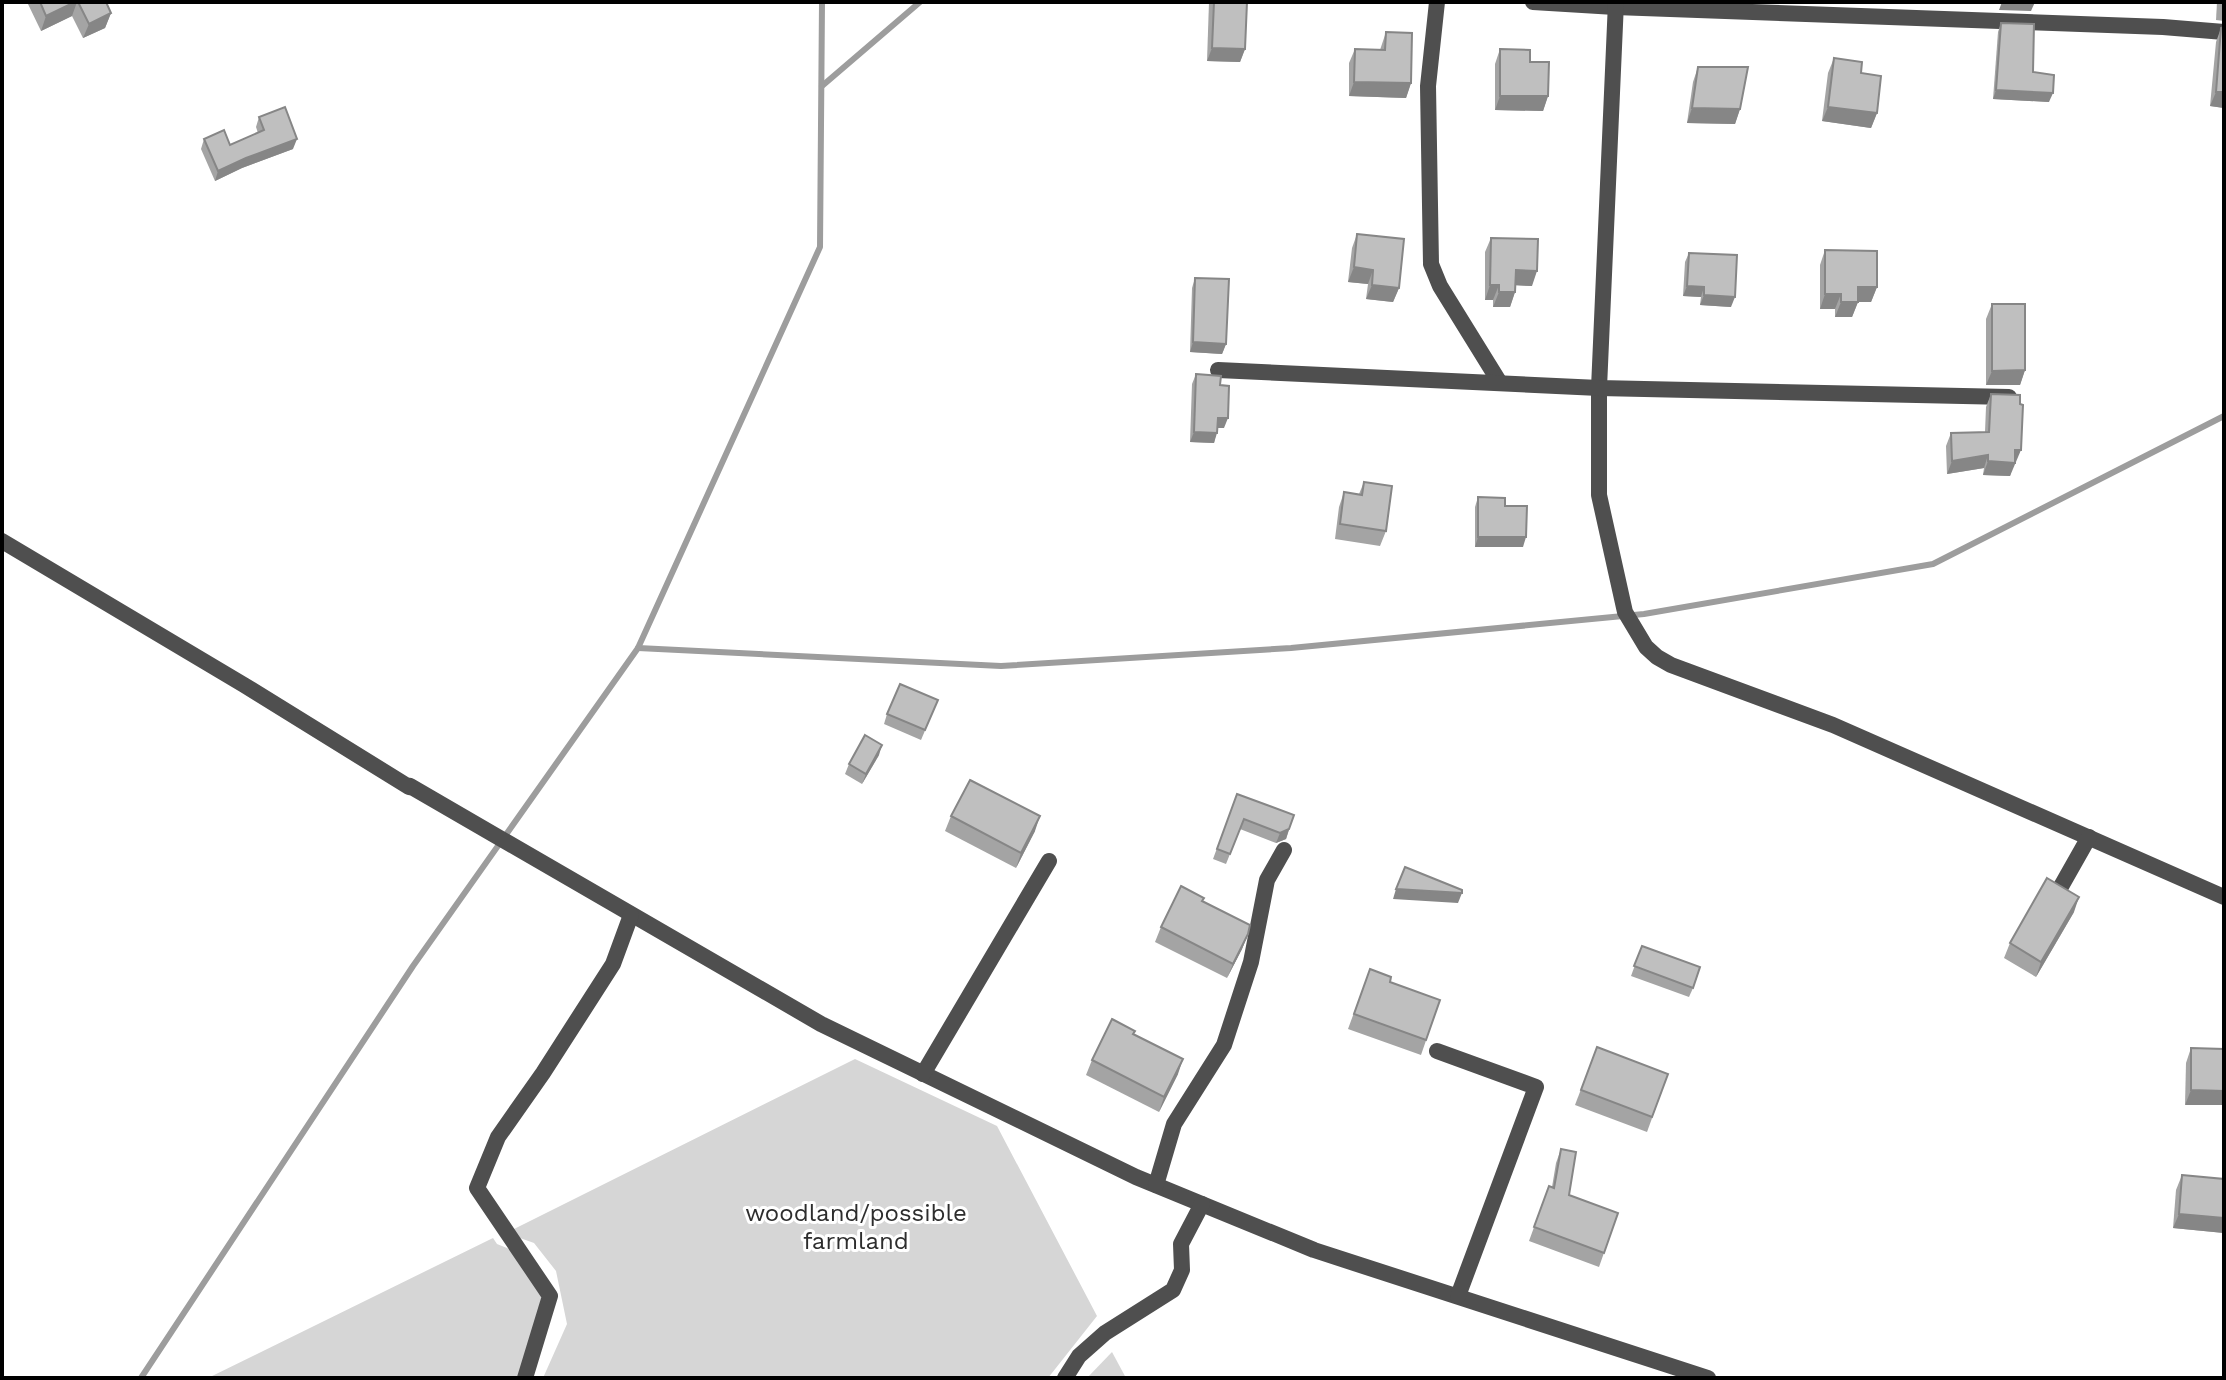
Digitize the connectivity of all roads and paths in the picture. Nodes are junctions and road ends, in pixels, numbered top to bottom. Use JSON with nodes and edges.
{"nodes":[{"id":1,"x":1437,"y":2,"type":"edge"},
{"id":2,"x":1533,"y":2,"type":"edge"},
{"id":3,"x":1616,"y":5,"type":"edge"},
{"id":4,"x":2224,"y":32,"type":"edge"},
{"id":5,"x":1218,"y":370,"type":"dead end"},
{"id":6,"x":1500,"y":383,"type":"junction"},
{"id":7,"x":1599,"y":388,"type":"junction"},
{"id":8,"x":2014,"y":397,"type":"edge"},
{"id":9,"x":2,"y":541,"type":"edge"},
{"id":10,"x":2089,"y":837,"type":"junction"},
{"id":11,"x":1284,"y":850,"type":"dead end"},
{"id":12,"x":1049,"y":861,"type":"dead end"},
{"id":13,"x":2059,"y":890,"type":"edge"},
{"id":14,"x":2224,"y":897,"type":"edge"},
{"id":15,"x":631,"y":915,"type":"junction"},
{"id":16,"x":1437,"y":1051,"type":"dead end"},
{"id":17,"x":923,"y":1074,"type":"junction"},
{"id":18,"x":1156,"y":1185,"type":"junction"},
{"id":19,"x":1202,"y":1204,"type":"junction"},
{"id":20,"x":1458,"y":1296,"type":"junction"},
{"id":21,"x":525,"y":1378,"type":"edge"},
{"id":22,"x":1065,"y":1378,"type":"edge"},
{"id":23,"x":1708,"y":1378,"type":"edge"}],
"edges":[{"from":1,"to":6,"type":"street"},
{"from":2,"to":3,"type":"street"},
{"from":3,"to":4,"type":"street"},
{"from":3,"to":7,"type":"street"},
{"from":5,"to":6,"type":"street"},
{"from":6,"to":7,"type":"street"},
{"from":7,"to":8,"type":"street"},
{"from":7,"to":10,"type":"street"},
{"from":9,"to":15,"type":"street"},
{"from":10,"to":13,"type":"street"},
{"from":10,"to":14,"type":"street"},
{"from":11,"to":18,"type":"street"},
{"from":12,"to":17,"type":"street"},
{"from":15,"to":17,"type":"street"},
{"from":15,"to":21,"type":"street"},
{"from":16,"to":20,"type":"street"},
{"from":17,"to":18,"type":"street"},
{"from":18,"to":19,"type":"street"},
{"from":19,"to":20,"type":"street"},
{"from":19,"to":22,"type":"street"},
{"from":20,"to":23,"type":"street"}]}
